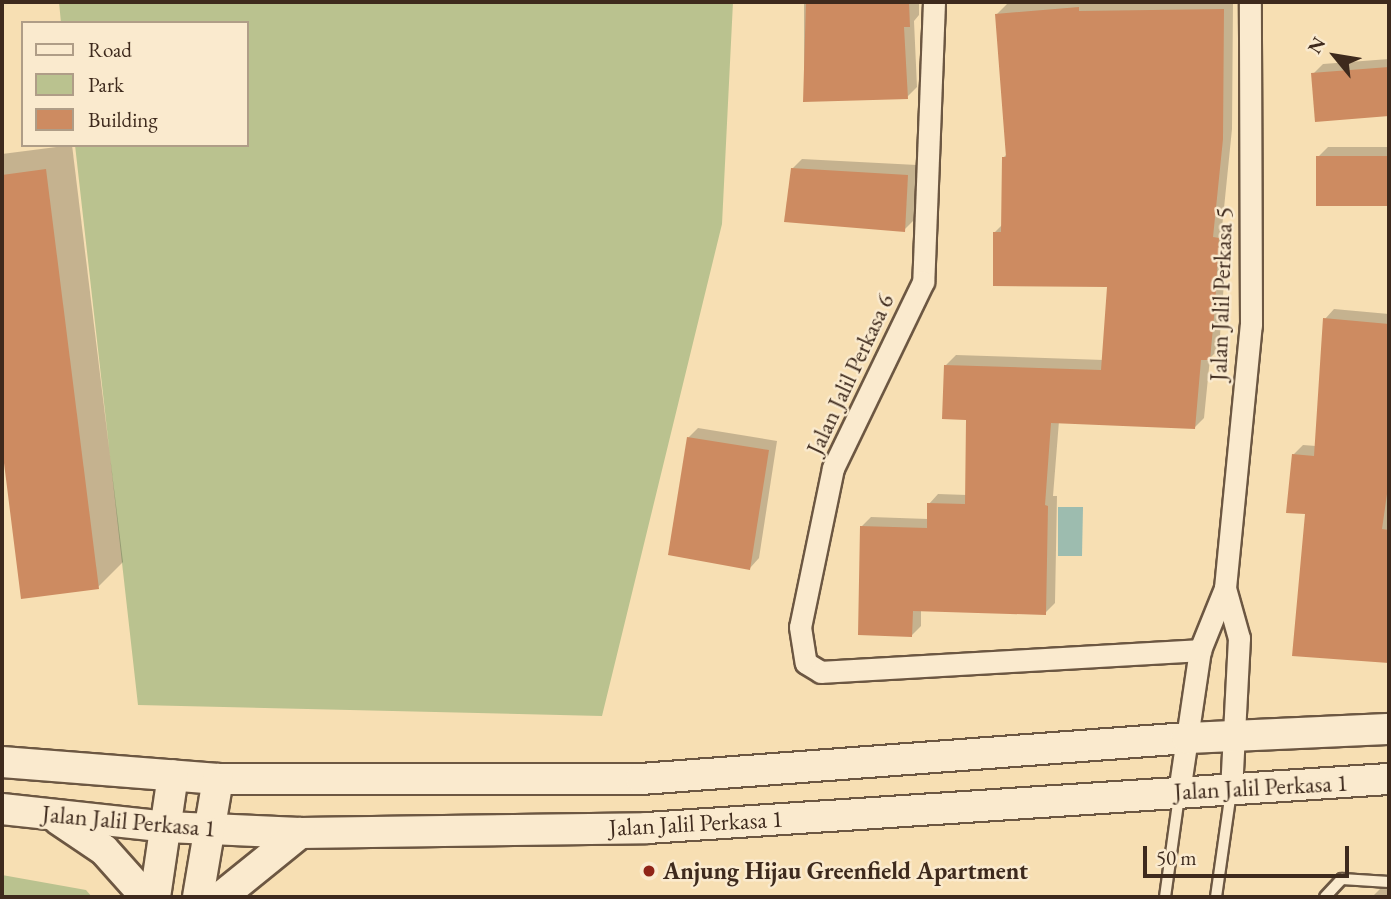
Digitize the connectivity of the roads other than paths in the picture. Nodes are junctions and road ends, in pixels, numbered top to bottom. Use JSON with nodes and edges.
{"nodes":[{"id":1,"x":934,"y":2,"type":"edge"},
{"id":2,"x":1250,"y":2,"type":"edge"},
{"id":3,"x":1225,"y":588,"type":"junction"},
{"id":4,"x":1200,"y":650,"type":"junction"},
{"id":5,"x":1389,"y":729,"type":"edge"},
{"id":6,"x":1187,"y":738,"type":"junction"},
{"id":7,"x":1235,"y":738,"type":"junction"},
{"id":8,"x":2,"y":762,"type":"edge"},
{"id":9,"x":173,"y":775,"type":"junction"},
{"id":10,"x":218,"y":779,"type":"junction"},
{"id":11,"x":1389,"y":779,"type":"edge"},
{"id":12,"x":1231,"y":789,"type":"junction"},
{"id":13,"x":1180,"y":792,"type":"junction"},
{"id":14,"x":2,"y":809,"type":"edge"},
{"id":15,"x":54,"y":816,"type":"junction"},
{"id":16,"x":167,"y":827,"type":"junction"},
{"id":17,"x":211,"y":829,"type":"junction"},
{"id":18,"x":300,"y":833,"type":"junction"},
{"id":19,"x":1389,"y":882,"type":"edge"},
{"id":20,"x":145,"y":897,"type":"edge"},
{"id":21,"x":155,"y":897,"type":"edge"},
{"id":22,"x":198,"y":897,"type":"edge"},
{"id":23,"x":221,"y":897,"type":"edge"},
{"id":24,"x":1165,"y":897,"type":"edge"},
{"id":25,"x":1216,"y":897,"type":"edge"},
{"id":26,"x":1325,"y":897,"type":"edge"}],
"edges":[{"from":1,"to":4,"type":"street","name":"Jalan Jalil Perkasa 6"},
{"from":2,"to":3,"type":"street","name":"Jalan Jalil Perkasa 5"},
{"from":3,"to":4,"type":"street","name":"Jalan Jalil Perkasa 5"},
{"from":3,"to":7,"type":"street","name":"Jalan Jalil Perkasa 5"},
{"from":4,"to":6,"type":"street","name":"Jalan Jalil Perkasa 5"},
{"from":5,"to":7,"type":"main road","name":"Jalan Jalil Perkasa 1"},
{"from":6,"to":7,"type":"main road","name":"Jalan Jalil Perkasa 1"},
{"from":6,"to":10,"type":"main road","name":"Jalan Jalil Perkasa 1"},
{"from":6,"to":13,"type":"street","name":"Jalan Jalil Perkasa 5"},
{"from":7,"to":12,"type":"street","name":"Jalan Jalil Perkasa 5"},
{"from":8,"to":9,"type":"main road","name":"Jalan Jalil Perkasa 1"},
{"from":9,"to":10,"type":"main road","name":"Jalan Jalil Perkasa 1"},
{"from":9,"to":16,"type":"main road"},
{"from":10,"to":17,"type":"main road"},
{"from":11,"to":12,"type":"main road","name":"Jalan Jalil Perkasa 1"},
{"from":12,"to":13,"type":"main road","name":"Jalan Jalil Perkasa 1"},
{"from":12,"to":25,"type":"lane"},
{"from":13,"to":18,"type":"main road","name":"Jalan Jalil Perkasa 1"},
{"from":13,"to":24,"type":"lane"},
{"from":14,"to":15,"type":"main road","name":"Jalan Jalil Perkasa 1"},
{"from":15,"to":16,"type":"main road","name":"Jalan Jalil Perkasa 1"},
{"from":15,"to":20,"type":"main road"},
{"from":16,"to":17,"type":"main road","name":"Jalan Jalil Perkasa 1"},
{"from":16,"to":21,"type":"main road"},
{"from":17,"to":18,"type":"main road","name":"Jalan Jalil Perkasa 1"},
{"from":17,"to":22,"type":"main road"},
{"from":18,"to":23,"type":"main road"},
{"from":19,"to":26,"type":"lane"}]}
